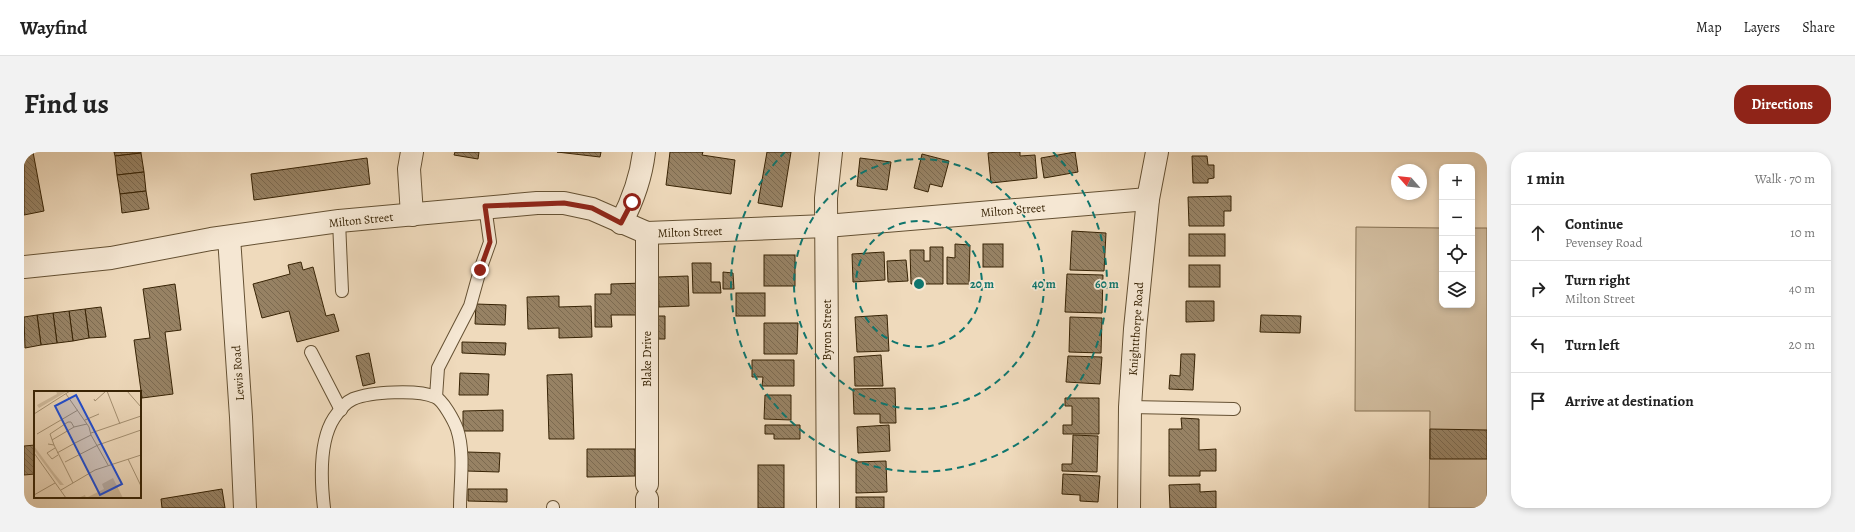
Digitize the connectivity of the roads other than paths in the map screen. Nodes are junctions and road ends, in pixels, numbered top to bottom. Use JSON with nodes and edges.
{"nodes":[{"id":1,"x":412,"y":152,"type":"edge"},
{"id":2,"x":644,"y":152,"type":"edge"},
{"id":3,"x":831,"y":152,"type":"edge"},
{"id":4,"x":1157,"y":152,"type":"edge"},
{"id":5,"x":1148,"y":199,"type":"junction"},
{"id":6,"x":485,"y":206,"type":"junction"},
{"id":7,"x":412,"y":215,"type":"junction"},
{"id":8,"x":339,"y":222,"type":"junction"},
{"id":9,"x":621,"y":223,"type":"junction"},
{"id":10,"x":826,"y":226,"type":"junction"},
{"id":11,"x":646,"y":233,"type":"junction"},
{"id":12,"x":229,"y":237,"type":"junction"},
{"id":13,"x":24,"y":267,"type":"edge"},
{"id":14,"x":342,"y":290,"type":"dead end"},
{"id":15,"x":311,"y":352,"type":"dead end"},
{"id":16,"x":436,"y":397,"type":"junction"},
{"id":17,"x":1130,"y":406,"type":"junction"},
{"id":18,"x":1234,"y":409,"type":"dead end"},
{"id":19,"x":341,"y":410,"type":"junction"},
{"id":20,"x":647,"y":497,"type":"edge"},
{"id":21,"x":245,"y":508,"type":"edge"},
{"id":22,"x":324,"y":508,"type":"edge"},
{"id":23,"x":460,"y":508,"type":"edge"},
{"id":24,"x":828,"y":508,"type":"edge"},
{"id":25,"x":1130,"y":508,"type":"edge"}],
"edges":[{"from":1,"to":7,"type":"street"},
{"from":2,"to":9,"type":"street"},
{"from":3,"to":10,"type":"street","name":"Byron Street"},
{"from":4,"to":5,"type":"street","name":"Knightthorpe Road"},
{"from":5,"to":10,"type":"street","name":"Milton Street"},
{"from":5,"to":17,"type":"street","name":"Knightthorpe Road"},
{"from":6,"to":7,"type":"street","name":"Milton Street"},
{"from":6,"to":9,"type":"street","name":"Milton Street"},
{"from":6,"to":16,"type":"lane"},
{"from":7,"to":8,"type":"street","name":"Milton Street"},
{"from":8,"to":12,"type":"street","name":"Milton Street"},
{"from":8,"to":14,"type":"lane"},
{"from":9,"to":11,"type":"street","name":"Milton Street"},
{"from":10,"to":11,"type":"street","name":"Milton Street"},
{"from":10,"to":24,"type":"street","name":"Byron Street"},
{"from":11,"to":20,"type":"street","name":"Blake Drive"},
{"from":12,"to":13,"type":"street","name":"Milton Street"},
{"from":12,"to":21,"type":"street","name":"Lewis Road"},
{"from":15,"to":19,"type":"lane"},
{"from":16,"to":19,"type":"lane"},
{"from":16,"to":23,"type":"lane"},
{"from":17,"to":18,"type":"lane"},
{"from":17,"to":25,"type":"street","name":"Knightthorpe Road"},
{"from":19,"to":22,"type":"lane"}]}
